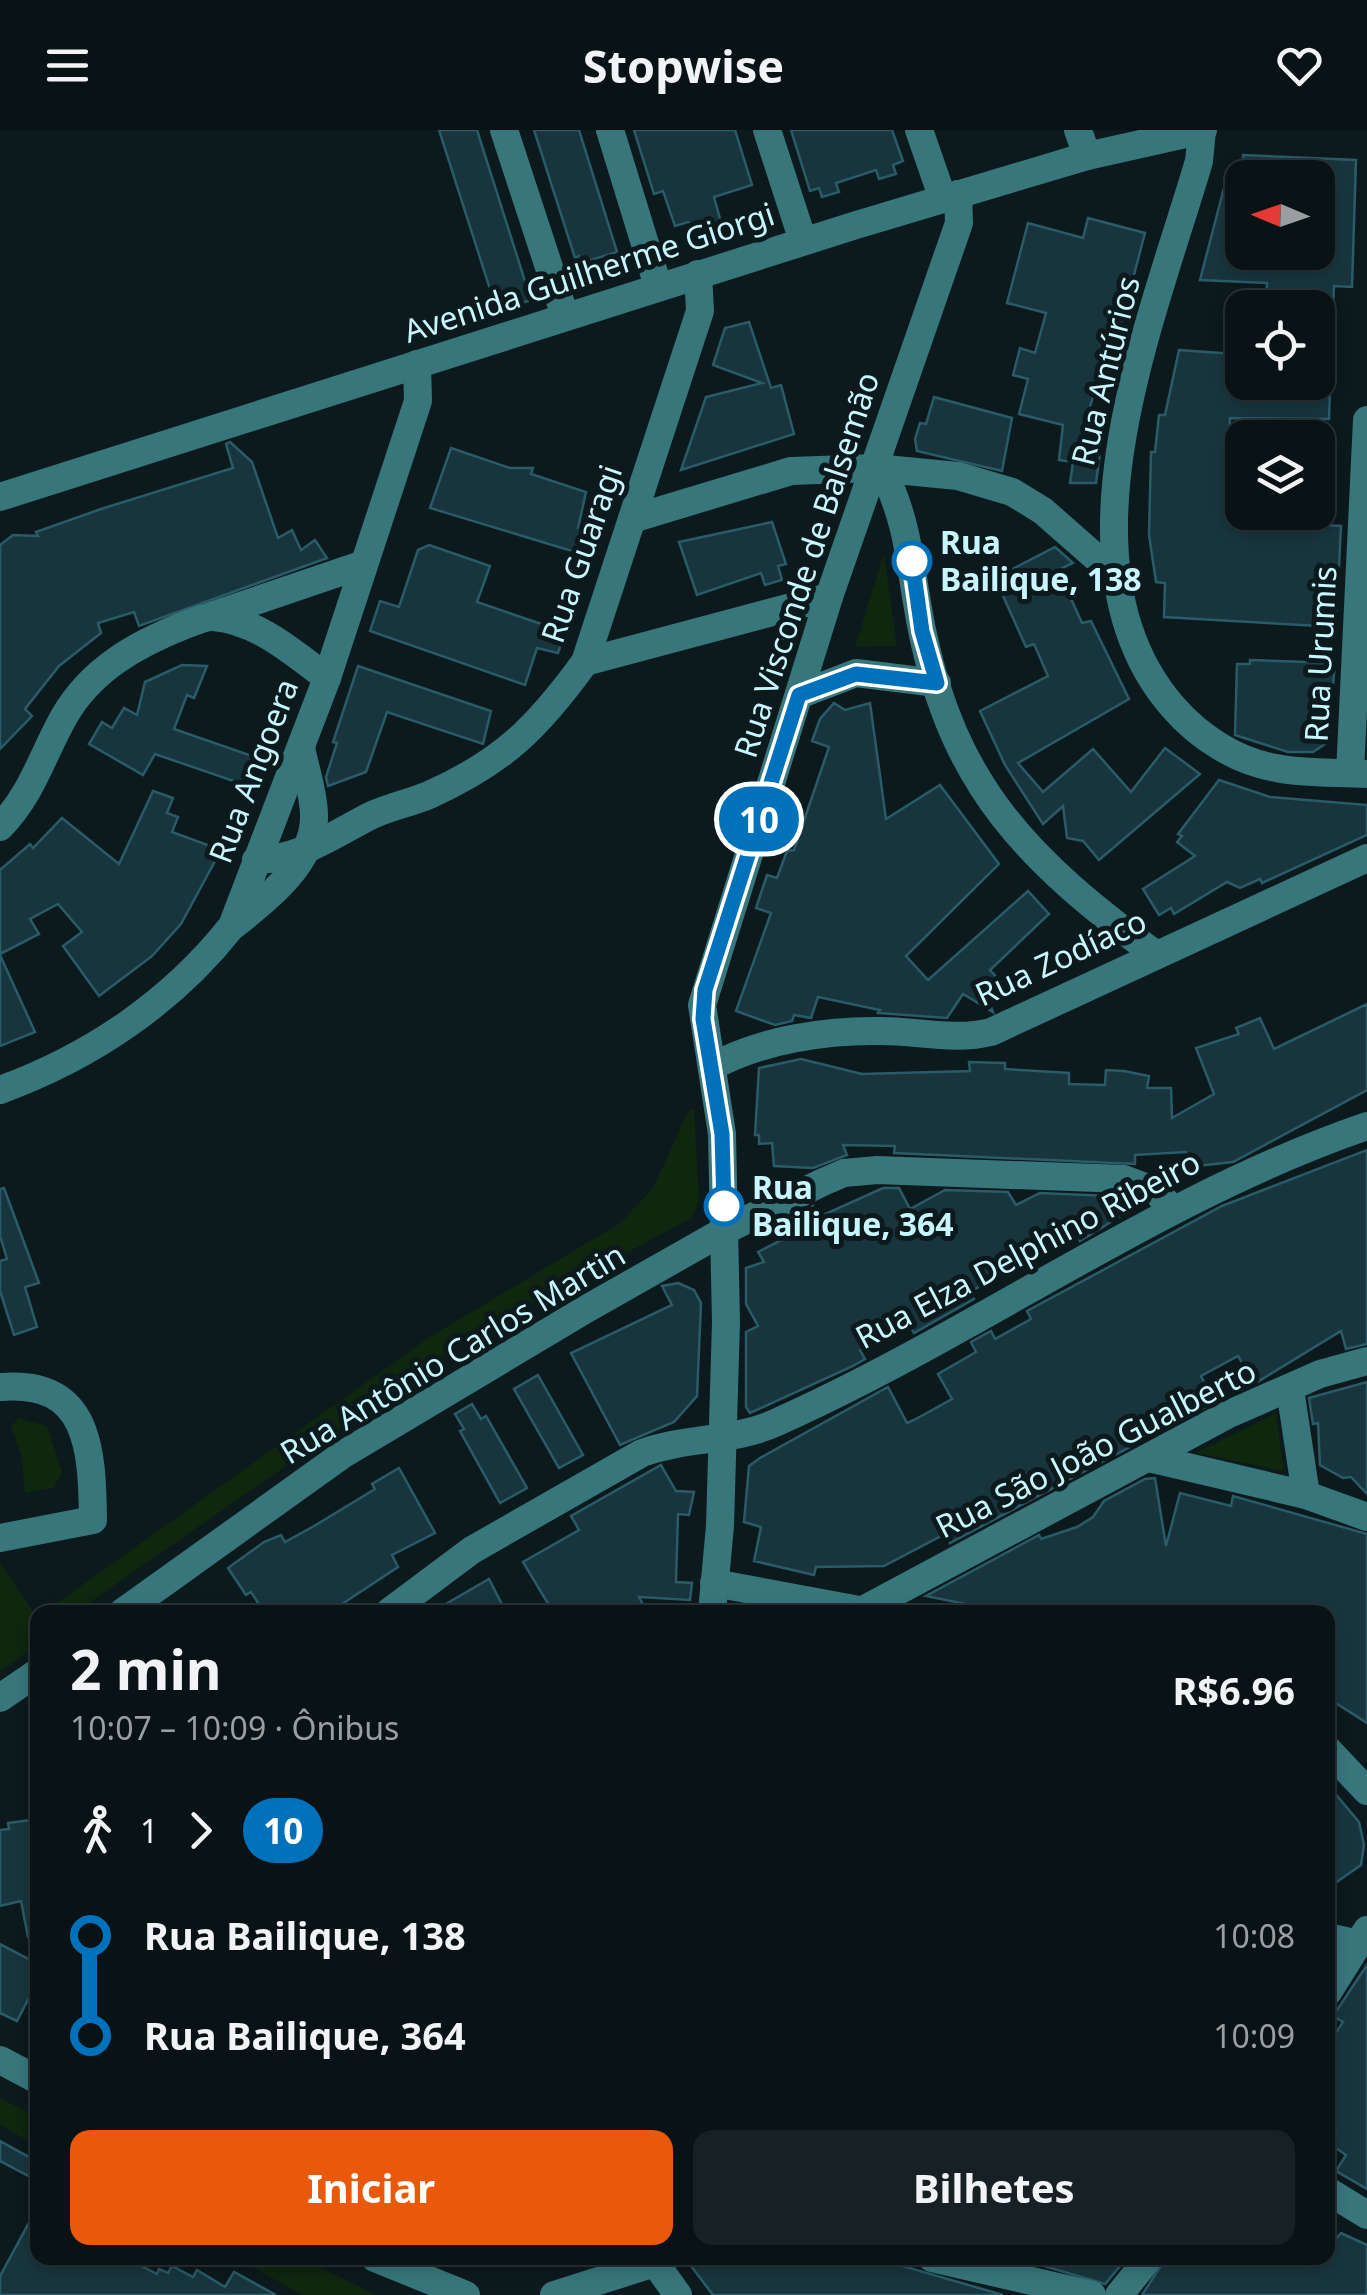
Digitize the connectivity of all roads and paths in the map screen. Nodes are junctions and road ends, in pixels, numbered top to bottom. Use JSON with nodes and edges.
{"nodes":[{"id":1,"x":504,"y":130,"type":"edge"},
{"id":2,"x":610,"y":130,"type":"edge"},
{"id":3,"x":767,"y":130,"type":"edge"},
{"id":4,"x":919,"y":130,"type":"edge"},
{"id":5,"x":1202,"y":130,"type":"edge"},
{"id":6,"x":1083,"y":143,"type":"edge"},
{"id":7,"x":951,"y":197,"type":"junction"},
{"id":8,"x":803,"y":241,"type":"junction"},
{"id":9,"x":698,"y":274,"type":"junction"},
{"id":10,"x":658,"y":286,"type":"junction"},
{"id":11,"x":566,"y":316,"type":"junction"},
{"id":12,"x":417,"y":364,"type":"junction"},
{"id":13,"x":1367,"y":420,"type":"edge"},
{"id":14,"x":878,"y":468,"type":"junction"},
{"id":15,"x":928,"y":473,"type":"junction"},
{"id":16,"x":0,"y":497,"type":"edge"},
{"id":17,"x":903,"y":513,"type":"junction"},
{"id":18,"x":632,"y":519,"type":"junction"},
{"id":19,"x":364,"y":564,"type":"junction"},
{"id":20,"x":1117,"y":576,"type":"junction"},
{"id":21,"x":829,"y":597,"type":"junction"},
{"id":22,"x":211,"y":616,"type":"junction"},
{"id":23,"x":585,"y":662,"type":"junction"},
{"id":24,"x":327,"y":678,"type":"junction"},
{"id":25,"x":937,"y":683,"type":"junction"},
{"id":26,"x":799,"y":695,"type":"junction"},
{"id":27,"x":300,"y":747,"type":"junction"},
{"id":28,"x":1358,"y":773,"type":"edge"},
{"id":29,"x":278,"y":804,"type":"junction"},
{"id":30,"x":314,"y":809,"type":"junction"},
{"id":31,"x":376,"y":813,"type":"junction"},
{"id":32,"x":0,"y":827,"type":"edge"},
{"id":33,"x":304,"y":851,"type":"junction"},
{"id":34,"x":1367,"y":858,"type":"edge"},
{"id":35,"x":256,"y":860,"type":"junction"},
{"id":36,"x":232,"y":926,"type":"junction"},
{"id":37,"x":1155,"y":954,"type":"junction"},
{"id":38,"x":712,"y":1067,"type":"junction"},
{"id":39,"x":0,"y":1090,"type":"edge"},
{"id":40,"x":1367,"y":1126,"type":"edge"},
{"id":41,"x":1173,"y":1210,"type":"junction"},
{"id":42,"x":724,"y":1231,"type":"junction"},
{"id":43,"x":1367,"y":1361,"type":"edge"},
{"id":44,"x":0,"y":1388,"type":"edge"},
{"id":45,"x":1290,"y":1388,"type":"junction"},
{"id":46,"x":722,"y":1436,"type":"junction"},
{"id":47,"x":1148,"y":1458,"type":"junction"},
{"id":48,"x":1306,"y":1495,"type":"junction"},
{"id":49,"x":1367,"y":1517,"type":"edge"},
{"id":50,"x":0,"y":1538,"type":"edge"},
{"id":51,"x":714,"y":1584,"type":"junction"},
{"id":52,"x":134,"y":1605,"type":"edge"},
{"id":53,"x":398,"y":1605,"type":"edge"},
{"id":54,"x":712,"y":1605,"type":"edge"},
{"id":55,"x":827,"y":1605,"type":"edge"},
{"id":56,"x":878,"y":1605,"type":"edge"},
{"id":57,"x":30,"y":1677,"type":"edge"},
{"id":58,"x":0,"y":1698,"type":"edge"},
{"id":59,"x":1335,"y":1757,"type":"edge"},
{"id":60,"x":1367,"y":1791,"type":"edge"},
{"id":61,"x":1335,"y":1937,"type":"edge"},
{"id":62,"x":1363,"y":1937,"type":"edge"},
{"id":63,"x":1335,"y":1981,"type":"edge"},
{"id":64,"x":0,"y":2060,"type":"edge"},
{"id":65,"x":30,"y":2076,"type":"edge"},
{"id":66,"x":1335,"y":2196,"type":"edge"},
{"id":67,"x":1367,"y":2215,"type":"edge"},
{"id":68,"x":393,"y":2265,"type":"edge"},
{"id":69,"x":641,"y":2265,"type":"edge"},
{"id":70,"x":659,"y":2265,"type":"edge"},
{"id":71,"x":962,"y":2265,"type":"edge"},
{"id":72,"x":1143,"y":2265,"type":"edge"},
{"id":73,"x":466,"y":2295,"type":"edge"},
{"id":74,"x":554,"y":2295,"type":"edge"},
{"id":75,"x":678,"y":2295,"type":"edge"},
{"id":76,"x":1092,"y":2295,"type":"edge"},
{"id":77,"x":1119,"y":2295,"type":"edge"}],
"edges":[{"from":1,"to":11,"type":"street"},
{"from":2,"to":10,"type":"street"},
{"from":3,"to":8,"type":"street"},
{"from":4,"to":7,"type":"street"},
{"from":5,"to":6,"type":"street","name":"Avenida Guilherme Giorgi"},
{"from":5,"to":20,"type":"street","name":"Rua Antúrios"},
{"from":6,"to":7,"type":"street","name":"Avenida Guilherme Giorgi"},
{"from":7,"to":8,"type":"street","name":"Avenida Guilherme Giorgi"},
{"from":7,"to":14,"type":"street","name":"Rua Visconde de Balsemão"},
{"from":8,"to":9,"type":"street","name":"Avenida Guilherme Giorgi"},
{"from":9,"to":10,"type":"street","name":"Avenida Guilherme Giorgi"},
{"from":9,"to":18,"type":"street","name":"Rua Guaragi"},
{"from":10,"to":11,"type":"street","name":"Avenida Guilherme Giorgi"},
{"from":11,"to":12,"type":"street","name":"Avenida Guilherme Giorgi"},
{"from":12,"to":16,"type":"street","name":"Avenida Guilherme Giorgi"},
{"from":12,"to":19,"type":"street","name":"Rua Angoera"},
{"from":13,"to":28,"type":"street","name":"Rua Urumis"},
{"from":14,"to":15,"type":"street"},
{"from":14,"to":17,"type":"street"},
{"from":14,"to":18,"type":"street"},
{"from":14,"to":21,"type":"street","name":"Rua Visconde de Balsemão"},
{"from":15,"to":17,"type":"street"},
{"from":15,"to":20,"type":"street"},
{"from":17,"to":25,"type":"street"},
{"from":18,"to":23,"type":"street","name":"Rua Guaragi"},
{"from":19,"to":22,"type":"street"},
{"from":19,"to":24,"type":"street","name":"Rua Angoera"},
{"from":20,"to":28,"type":"street","name":"Rua Antúrios"},
{"from":21,"to":23,"type":"street"},
{"from":21,"to":26,"type":"street","name":"Rua Visconde de Balsemão"},
{"from":22,"to":24,"type":"street"},
{"from":22,"to":32,"type":"street"},
{"from":23,"to":31,"type":"street","name":"Rua Guaragi"},
{"from":24,"to":27,"type":"street","name":"Rua Angoera"},
{"from":25,"to":26,"type":"street"},
{"from":25,"to":37,"type":"street"},
{"from":26,"to":38,"type":"street","name":"Rua Visconde de Balsemão"},
{"from":27,"to":29,"type":"street","name":"Rua Angoera"},
{"from":27,"to":30,"type":"street"},
{"from":29,"to":30,"type":"street","name":"Rua Guaragi"},
{"from":29,"to":35,"type":"street","name":"Rua Angoera"},
{"from":30,"to":31,"type":"street","name":"Rua Guaragi"},
{"from":30,"to":33,"type":"street"},
{"from":31,"to":33,"type":"street","name":"Rua Guaragi"},
{"from":33,"to":35,"type":"street","name":"Rua Guaragi"},
{"from":33,"to":36,"type":"street"},
{"from":34,"to":37,"type":"street","name":"Rua Zodíaco"},
{"from":35,"to":36,"type":"street","name":"Rua Angoera"},
{"from":36,"to":39,"type":"street","name":"Rua Angoera"},
{"from":37,"to":38,"type":"street","name":"Rua Zodíaco"},
{"from":38,"to":42,"type":"street","name":"Rua Visconde de Balsemão"},
{"from":40,"to":41,"type":"street","name":"Rua Elza Delphino Ribeiro"},
{"from":41,"to":42,"type":"street","name":"Rua Antônio Carlos Martin"},
{"from":41,"to":46,"type":"street","name":"Rua Elza Delphino Ribeiro"},
{"from":42,"to":46,"type":"street","name":"Rua Visconde de Balsemão"},
{"from":42,"to":52,"type":"street","name":"Rua Antônio Carlos Martin"},
{"from":43,"to":45,"type":"street","name":"Rua São João Gualberto"},
{"from":44,"to":50,"type":"street"},
{"from":45,"to":47,"type":"street","name":"Rua São João Gualberto"},
{"from":45,"to":48,"type":"street"},
{"from":46,"to":51,"type":"street","name":"Rua Visconde de Balsemão"},
{"from":46,"to":53,"type":"street","name":"Rua Elza Delphino Ribeiro"},
{"from":47,"to":48,"type":"street"},
{"from":47,"to":56,"type":"street","name":"Rua São João Gualberto"},
{"from":48,"to":49,"type":"street"},
{"from":51,"to":54,"type":"street","name":"Rua Visconde de Balsemão"},
{"from":51,"to":55,"type":"street"},
{"from":57,"to":58,"type":"street"},
{"from":59,"to":60,"type":"street"},
{"from":61,"to":62,"type":"street"},
{"from":62,"to":63,"type":"street"},
{"from":64,"to":65,"type":"street"},
{"from":66,"to":67,"type":"street"},
{"from":68,"to":73,"type":"street"},
{"from":69,"to":74,"type":"street"},
{"from":70,"to":75,"type":"street"},
{"from":71,"to":76,"type":"street"},
{"from":72,"to":77,"type":"street"}]}
